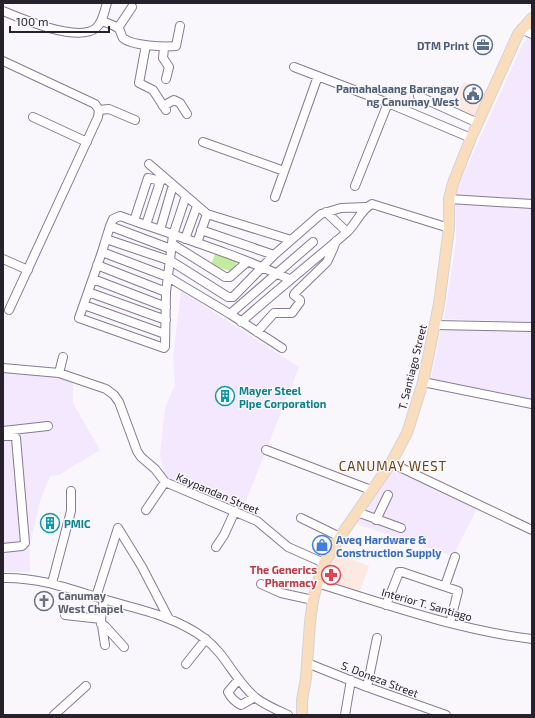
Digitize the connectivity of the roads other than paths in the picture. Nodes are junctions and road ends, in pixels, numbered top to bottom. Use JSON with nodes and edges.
{"nodes":[{"id":1,"x":106,"y":3,"type":"edge"},
{"id":2,"x":132,"y":7,"type":"dead end"},
{"id":3,"x":3,"y":11,"type":"edge"},
{"id":4,"x":532,"y":18,"type":"edge"},
{"id":5,"x":102,"y":21,"type":"junction"},
{"id":6,"x":180,"y":26,"type":"dead end"},
{"id":7,"x":118,"y":28,"type":"junction"},
{"id":8,"x":521,"y":29,"type":"junction"},
{"id":9,"x":532,"y":34,"type":"edge"},
{"id":10,"x":146,"y":45,"type":"junction"},
{"id":11,"x":164,"y":48,"type":"junction"},
{"id":12,"x":3,"y":61,"type":"edge"},
{"id":13,"x":294,"y":67,"type":"dead end"},
{"id":14,"x":318,"y":76,"type":"junction"},
{"id":15,"x":166,"y":79,"type":"dead end"},
{"id":16,"x":418,"y":96,"type":"dead end"},
{"id":17,"x":388,"y":103,"type":"junction"},
{"id":18,"x":98,"y":110,"type":"junction"},
{"id":19,"x":187,"y":114,"type":"dead end"},
{"id":20,"x":32,"y":117,"type":"dead end"},
{"id":21,"x":135,"y":120,"type":"dead end"},
{"id":22,"x":478,"y":123,"type":"junction"},
{"id":23,"x":471,"y":138,"type":"junction"},
{"id":24,"x":87,"y":142,"type":"junction"},
{"id":25,"x":203,"y":142,"type":"dead end"},
{"id":26,"x":149,"y":164,"type":"dead end"},
{"id":27,"x":284,"y":171,"type":"junction"},
{"id":28,"x":162,"y":178,"type":"junction"},
{"id":29,"x":174,"y":185,"type":"junction"},
{"id":30,"x":355,"y":186,"type":"dead end"},
{"id":31,"x":186,"y":196,"type":"junction"},
{"id":32,"x":275,"y":197,"type":"dead end"},
{"id":33,"x":449,"y":199,"type":"junction"},
{"id":34,"x":532,"y":204,"type":"edge"},
{"id":35,"x":197,"y":206,"type":"junction"},
{"id":36,"x":366,"y":208,"type":"junction"},
{"id":37,"x":326,"y":212,"type":"junction"},
{"id":38,"x":207,"y":214,"type":"junction"},
{"id":39,"x":134,"y":221,"type":"junction"},
{"id":40,"x":146,"y":225,"type":"junction"},
{"id":41,"x":110,"y":226,"type":"junction"},
{"id":42,"x":449,"y":228,"type":"junction"},
{"id":43,"x":160,"y":230,"type":"junction"},
{"id":44,"x":202,"y":230,"type":"junction"},
{"id":45,"x":347,"y":232,"type":"junction"},
{"id":46,"x":173,"y":235,"type":"junction"},
{"id":47,"x":106,"y":239,"type":"junction"},
{"id":48,"x":185,"y":239,"type":"junction"},
{"id":49,"x":291,"y":240,"type":"junction"},
{"id":50,"x":336,"y":241,"type":"junction"},
{"id":51,"x":313,"y":242,"type":"dead end"},
{"id":52,"x":197,"y":244,"type":"junction"},
{"id":53,"x":172,"y":246,"type":"junction"},
{"id":54,"x":102,"y":252,"type":"junction"},
{"id":55,"x":274,"y":255,"type":"junction"},
{"id":56,"x":3,"y":259,"type":"edge"},
{"id":57,"x":170,"y":261,"type":"junction"},
{"id":58,"x":247,"y":262,"type":"junction"},
{"id":59,"x":98,"y":266,"type":"junction"},
{"id":60,"x":262,"y":268,"type":"junction"},
{"id":61,"x":28,"y":270,"type":"junction"},
{"id":62,"x":276,"y":273,"type":"junction"},
{"id":63,"x":168,"y":277,"type":"junction"},
{"id":64,"x":93,"y":279,"type":"junction"},
{"id":65,"x":289,"y":279,"type":"junction"},
{"id":66,"x":88,"y":292,"type":"junction"},
{"id":67,"x":166,"y":292,"type":"junction"},
{"id":68,"x":84,"y":305,"type":"junction"},
{"id":69,"x":166,"y":307,"type":"junction"},
{"id":70,"x":9,"y":310,"type":"dead end"},
{"id":71,"x":230,"y":314,"type":"junction"},
{"id":72,"x":166,"y":320,"type":"junction"},
{"id":73,"x":242,"y":322,"type":"junction"},
{"id":74,"x":435,"y":325,"type":"junction"},
{"id":75,"x":532,"y":327,"type":"edge"},
{"id":76,"x":257,"y":332,"type":"junction"},
{"id":77,"x":165,"y":334,"type":"junction"},
{"id":78,"x":282,"y":348,"type":"dead end"},
{"id":79,"x":63,"y":357,"type":"dead end"},
{"id":80,"x":3,"y":368,"type":"edge"},
{"id":81,"x":59,"y":373,"type":"junction"},
{"id":82,"x":423,"y":382,"type":"junction"},
{"id":83,"x":532,"y":404,"type":"edge"},
{"id":84,"x":48,"y":426,"type":"dead end"},
{"id":85,"x":3,"y":431,"type":"edge"},
{"id":86,"x":3,"y":436,"type":"edge"},
{"id":87,"x":266,"y":450,"type":"dead end"},
{"id":88,"x":391,"y":463,"type":"junction"},
{"id":89,"x":165,"y":482,"type":"junction"},
{"id":90,"x":71,"y":490,"type":"dead end"},
{"id":91,"x":371,"y":490,"type":"junction"},
{"id":92,"x":388,"y":495,"type":"dead end"},
{"id":93,"x":146,"y":510,"type":"dead end"},
{"id":94,"x":235,"y":511,"type":"junction"},
{"id":95,"x":357,"y":512,"type":"junction"},
{"id":96,"x":301,"y":518,"type":"dead end"},
{"id":97,"x":376,"y":520,"type":"junction"},
{"id":98,"x":401,"y":528,"type":"dead end"},
{"id":99,"x":532,"y":530,"type":"edge"},
{"id":100,"x":340,"y":537,"type":"junction"},
{"id":101,"x":216,"y":546,"type":"dead end"},
{"id":102,"x":3,"y":548,"type":"edge"},
{"id":103,"x":455,"y":557,"type":"dead end"},
{"id":104,"x":324,"y":563,"type":"junction"},
{"id":105,"x":3,"y":578,"type":"edge"},
{"id":106,"x":52,"y":583,"type":"junction"},
{"id":107,"x":318,"y":583,"type":"junction"},
{"id":108,"x":261,"y":584,"type":"dead end"},
{"id":109,"x":445,"y":586,"type":"junction"},
{"id":110,"x":100,"y":598,"type":"junction"},
{"id":111,"x":313,"y":600,"type":"junction"},
{"id":112,"x":386,"y":605,"type":"junction"},
{"id":113,"x":65,"y":615,"type":"dead end"},
{"id":114,"x":169,"y":619,"type":"junction"},
{"id":115,"x":101,"y":621,"type":"junction"},
{"id":116,"x":450,"y":624,"type":"junction"},
{"id":117,"x":377,"y":638,"type":"dead end"},
{"id":118,"x":206,"y":639,"type":"junction"},
{"id":119,"x":532,"y":639,"type":"edge"},
{"id":120,"x":105,"y":645,"type":"dead end"},
{"id":121,"x":124,"y":647,"type":"dead end"},
{"id":122,"x":307,"y":663,"type":"junction"},
{"id":123,"x":186,"y":664,"type":"dead end"},
{"id":124,"x":239,"y":679,"type":"junction"},
{"id":125,"x":351,"y":680,"type":"junction"},
{"id":126,"x":86,"y":686,"type":"dead end"},
{"id":127,"x":367,"y":687,"type":"junction"},
{"id":128,"x":255,"y":697,"type":"junction"},
{"id":129,"x":54,"y":715,"type":"edge"},
{"id":130,"x":288,"y":715,"type":"edge"},
{"id":131,"x":302,"y":715,"type":"edge"},
{"id":132,"x":345,"y":715,"type":"edge"},
{"id":133,"x":443,"y":715,"type":"edge"}],
"edges":[{"from":1,"to":5,"type":"street"},
{"from":2,"to":7,"type":"street"},
{"from":3,"to":5,"type":"street"},
{"from":4,"to":8,"type":"main road","name":"T. Santiago Street"},
{"from":5,"to":7,"type":"street"},
{"from":6,"to":11,"type":"street"},
{"from":7,"to":10,"type":"street"},
{"from":8,"to":9,"type":"street"},
{"from":8,"to":22,"type":"main road","name":"T. Santiago Street"},
{"from":10,"to":11,"type":"street"},
{"from":10,"to":19,"type":"street"},
{"from":11,"to":15,"type":"street"},
{"from":12,"to":18,"type":"street"},
{"from":13,"to":14,"type":"street"},
{"from":14,"to":17,"type":"street"},
{"from":14,"to":27,"type":"street"},
{"from":16,"to":22,"type":"street"},
{"from":17,"to":23,"type":"street"},
{"from":17,"to":30,"type":"street"},
{"from":18,"to":21,"type":"street"},
{"from":18,"to":24,"type":"street"},
{"from":20,"to":24,"type":"street"},
{"from":22,"to":23,"type":"main road","name":"T. Santiago Street"},
{"from":23,"to":33,"type":"main road","name":"T. Santiago Street"},
{"from":24,"to":61,"type":"street"},
{"from":25,"to":27,"type":"street"},
{"from":26,"to":28,"type":"street"},
{"from":27,"to":32,"type":"street"},
{"from":28,"to":29,"type":"street"},
{"from":28,"to":39,"type":"street"},
{"from":28,"to":40,"type":"street"},
{"from":29,"to":31,"type":"street"},
{"from":29,"to":43,"type":"street"},
{"from":31,"to":35,"type":"street"},
{"from":31,"to":46,"type":"street"},
{"from":33,"to":34,"type":"street"},
{"from":33,"to":42,"type":"main road","name":"T. Santiago Street"},
{"from":35,"to":38,"type":"street"},
{"from":35,"to":48,"type":"street"},
{"from":36,"to":37,"type":"street"},
{"from":36,"to":42,"type":"street"},
{"from":36,"to":45,"type":"street"},
{"from":37,"to":45,"type":"street"},
{"from":37,"to":49,"type":"street"},
{"from":38,"to":44,"type":"street"},
{"from":38,"to":49,"type":"street"},
{"from":39,"to":40,"type":"street"},
{"from":39,"to":41,"type":"street"},
{"from":40,"to":43,"type":"street"},
{"from":41,"to":47,"type":"street"},
{"from":41,"to":53,"type":"street"},
{"from":42,"to":74,"type":"main road","name":"T. Santiago Street"},
{"from":43,"to":46,"type":"street"},
{"from":44,"to":52,"type":"street"},
{"from":44,"to":55,"type":"street"},
{"from":45,"to":50,"type":"street"},
{"from":46,"to":48,"type":"street"},
{"from":46,"to":53,"type":"street"},
{"from":47,"to":54,"type":"street"},
{"from":47,"to":57,"type":"street"},
{"from":48,"to":52,"type":"street"},
{"from":49,"to":55,"type":"street"},
{"from":50,"to":65,"type":"street"},
{"from":50,"to":76,"type":"street"},
{"from":51,"to":62,"type":"street"},
{"from":52,"to":58,"type":"street"},
{"from":53,"to":57,"type":"street"},
{"from":53,"to":58,"type":"street"},
{"from":54,"to":59,"type":"street"},
{"from":54,"to":63,"type":"street"},
{"from":55,"to":60,"type":"street"},
{"from":56,"to":61,"type":"street"},
{"from":57,"to":60,"type":"street"},
{"from":57,"to":63,"type":"street"},
{"from":58,"to":60,"type":"street"},
{"from":59,"to":64,"type":"street"},
{"from":59,"to":67,"type":"street"},
{"from":60,"to":62,"type":"street"},
{"from":61,"to":70,"type":"street"},
{"from":62,"to":65,"type":"street"},
{"from":62,"to":71,"type":"street"},
{"from":63,"to":67,"type":"street"},
{"from":63,"to":71,"type":"street"},
{"from":64,"to":66,"type":"street"},
{"from":64,"to":69,"type":"street"},
{"from":65,"to":73,"type":"street"},
{"from":66,"to":68,"type":"street"},
{"from":66,"to":72,"type":"street"},
{"from":67,"to":69,"type":"street"},
{"from":68,"to":77,"type":"street"},
{"from":68,"to":77,"type":"street"},
{"from":69,"to":72,"type":"street"},
{"from":71,"to":73,"type":"street"},
{"from":72,"to":77,"type":"street"},
{"from":73,"to":76,"type":"street"},
{"from":74,"to":75,"type":"street"},
{"from":74,"to":82,"type":"main road","name":"T. Santiago Street"},
{"from":76,"to":78,"type":"street"},
{"from":79,"to":81,"type":"street"},
{"from":80,"to":81,"type":"street","name":"Kaypandan Street"},
{"from":81,"to":89,"type":"street","name":"Kaypandan Street"},
{"from":82,"to":83,"type":"street"},
{"from":82,"to":88,"type":"main road","name":"T. Santiago Street"},
{"from":84,"to":85,"type":"street"},
{"from":86,"to":102,"type":"street"},
{"from":87,"to":91,"type":"street"},
{"from":88,"to":91,"type":"main road","name":"T. Santiago Street"},
{"from":88,"to":99,"type":"street"},
{"from":89,"to":93,"type":"street"},
{"from":89,"to":94,"type":"street","name":"Kaypandan Street"},
{"from":90,"to":106,"type":"street"},
{"from":91,"to":95,"type":"main road","name":"T. Santiago Street"},
{"from":92,"to":97,"type":"street"},
{"from":94,"to":101,"type":"street"},
{"from":94,"to":104,"type":"street","name":"Kaypandan Street"},
{"from":95,"to":97,"type":"street"},
{"from":95,"to":100,"type":"main road","name":"T. Santiago Street"},
{"from":96,"to":100,"type":"street"},
{"from":97,"to":98,"type":"street"},
{"from":100,"to":104,"type":"main road","name":"T. Santiago Street"},
{"from":103,"to":109,"type":"street"},
{"from":104,"to":107,"type":"main road","name":"T. Santiago Street"},
{"from":105,"to":106,"type":"street"},
{"from":106,"to":110,"type":"street"},
{"from":107,"to":111,"type":"main road","name":"T. Santiago Street"},
{"from":107,"to":112,"type":"street","name":"Interior T. Santiago"},
{"from":108,"to":111,"type":"street"},
{"from":109,"to":112,"type":"street"},
{"from":109,"to":116,"type":"street"},
{"from":110,"to":114,"type":"street"},
{"from":110,"to":114,"type":"street"},
{"from":110,"to":115,"type":"street"},
{"from":111,"to":122,"type":"main road","name":"T. Santiago Street"},
{"from":112,"to":116,"type":"street","name":"Interior T. Santiago"},
{"from":113,"to":115,"type":"street"},
{"from":114,"to":118,"type":"street"},
{"from":115,"to":120,"type":"street"},
{"from":115,"to":121,"type":"street"},
{"from":116,"to":119,"type":"street","name":"Interior T. Santiago"},
{"from":117,"to":127,"type":"street"},
{"from":118,"to":123,"type":"street"},
{"from":118,"to":124,"type":"street"},
{"from":122,"to":125,"type":"street","name":"S. Doneza Street"},
{"from":122,"to":131,"type":"main road","name":"T. Santiago Street"},
{"from":124,"to":128,"type":"street"},
{"from":124,"to":128,"type":"street"},
{"from":125,"to":127,"type":"street","name":"S. Doneza Street"},
{"from":125,"to":132,"type":"street"},
{"from":126,"to":129,"type":"street"},
{"from":127,"to":133,"type":"street","name":"S. Doneza Street"},
{"from":128,"to":130,"type":"street"}]}
